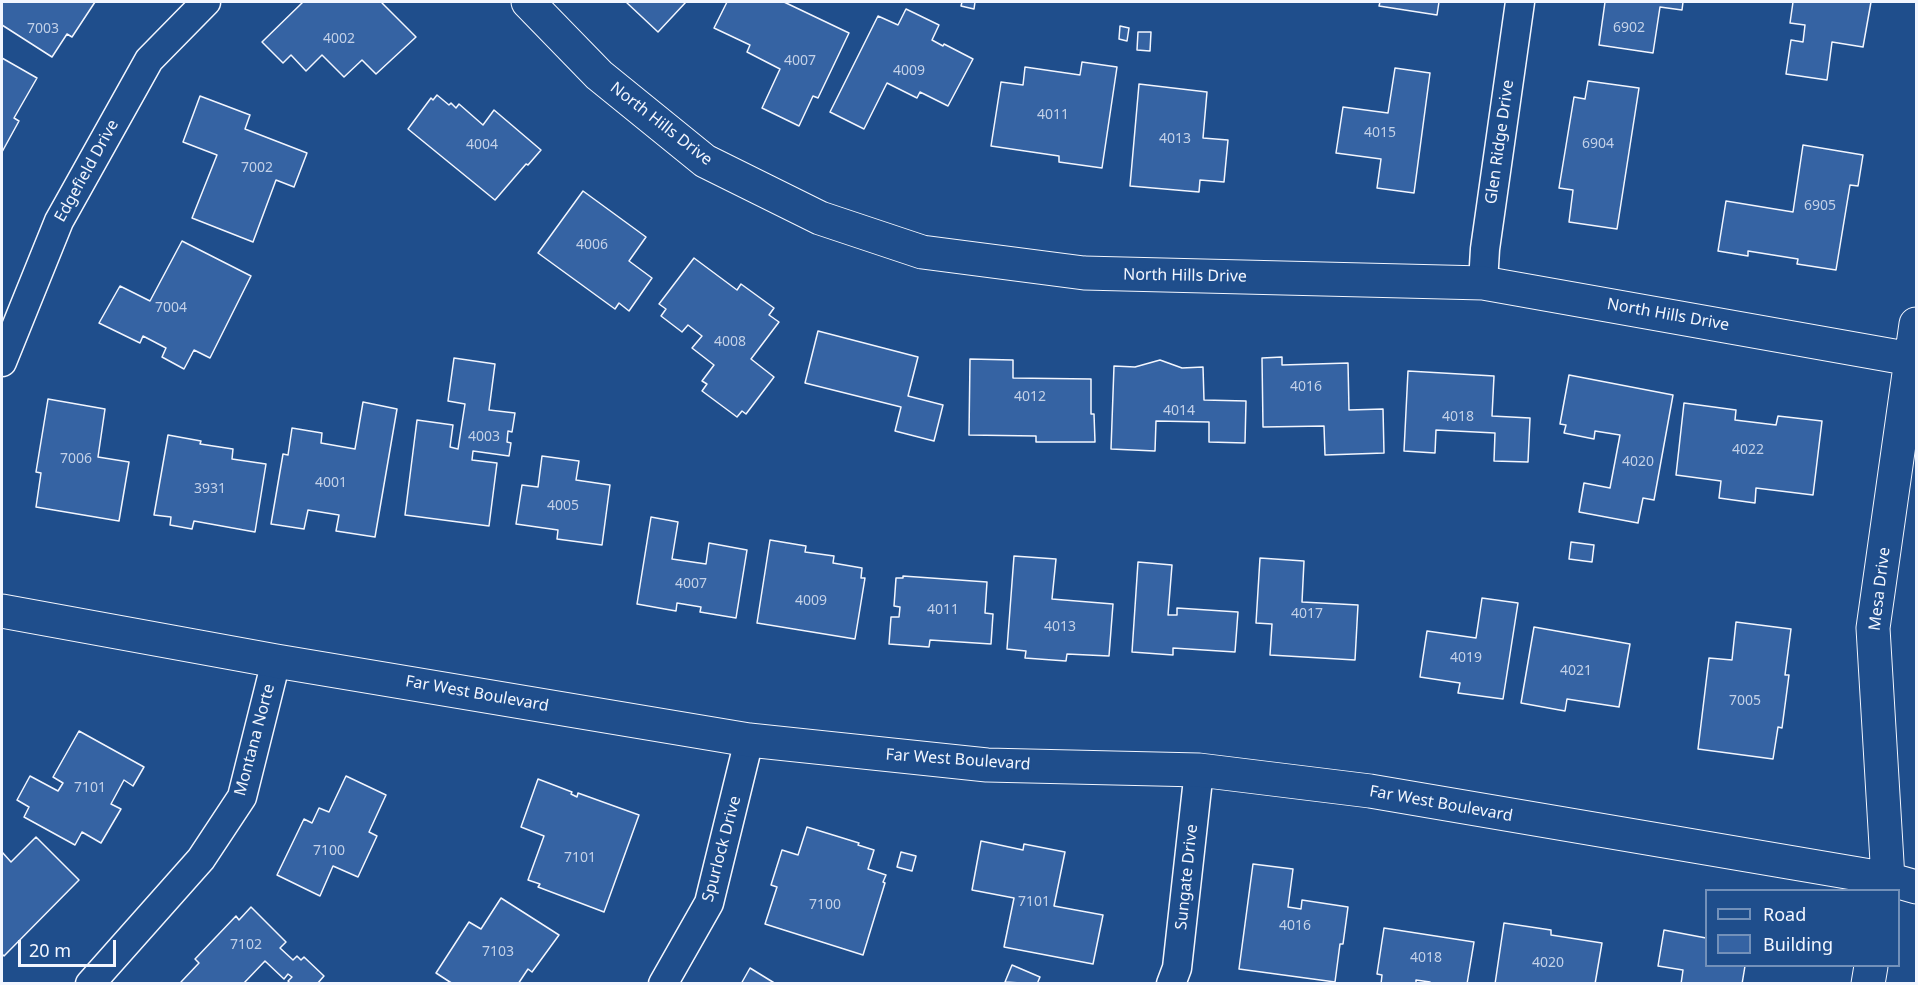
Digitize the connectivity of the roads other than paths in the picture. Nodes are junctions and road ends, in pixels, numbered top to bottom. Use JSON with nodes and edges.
{"nodes":[{"id":1,"x":206,"y":2,"type":"edge"},
{"id":2,"x":528,"y":2,"type":"edge"},
{"id":3,"x":1520,"y":2,"type":"edge"},
{"id":4,"x":1483,"y":283,"type":"junction"},
{"id":5,"x":1917,"y":324,"type":"edge"},
{"id":6,"x":1914,"y":360,"type":"edge"},
{"id":7,"x":2,"y":362,"type":"edge"},
{"id":8,"x":2,"y":611,"type":"edge"},
{"id":9,"x":276,"y":661,"type":"junction"},
{"id":10,"x":749,"y":740,"type":"junction"},
{"id":11,"x":1199,"y":770,"type":"junction"},
{"id":12,"x":1897,"y":886,"type":"edge"},
{"id":13,"x":1871,"y":967,"type":"edge"},
{"id":14,"x":90,"y":984,"type":"edge"},
{"id":15,"x":663,"y":984,"type":"edge"},
{"id":16,"x":1171,"y":984,"type":"edge"},
{"id":17,"x":1868,"y":984,"type":"edge"}],
"edges":[{"from":1,"to":7,"type":"street","name":"Edgefield Drive"},
{"from":2,"to":4,"type":"street","name":"North Hills Drive"},
{"from":3,"to":4,"type":"street","name":"Glen Ridge Drive"},
{"from":4,"to":6,"type":"street","name":"North Hills Drive"},
{"from":5,"to":6,"type":"street","name":"Mesa Drive"},
{"from":6,"to":12,"type":"street","name":"Mesa Drive"},
{"from":8,"to":9,"type":"street","name":"Far West Boulevard"},
{"from":9,"to":10,"type":"street","name":"Far West Boulevard"},
{"from":9,"to":14,"type":"street","name":"Montana Norte"},
{"from":10,"to":11,"type":"street","name":"Far West Boulevard"},
{"from":10,"to":15,"type":"street","name":"Spurlock Drive"},
{"from":11,"to":12,"type":"street","name":"Far West Boulevard"},
{"from":11,"to":16,"type":"street","name":"Sungate Drive"},
{"from":13,"to":17,"type":"street"}]}
